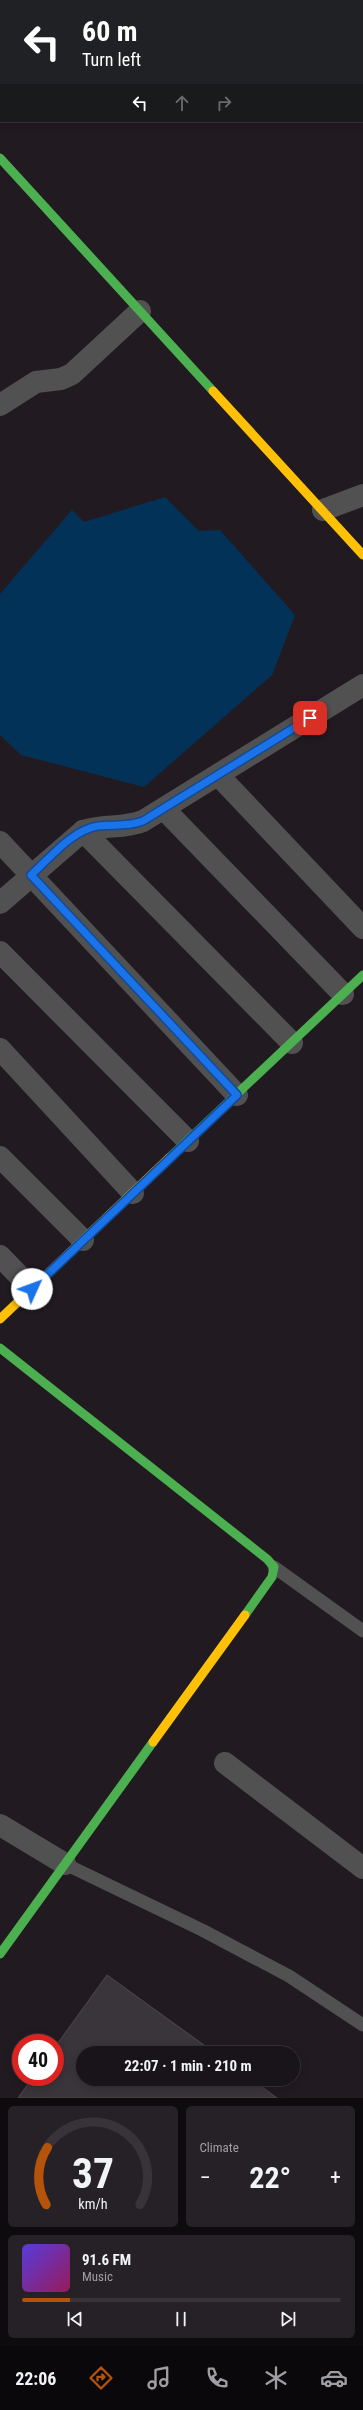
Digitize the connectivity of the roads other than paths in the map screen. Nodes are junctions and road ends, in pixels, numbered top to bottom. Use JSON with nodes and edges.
{"nodes":[{"id":1,"x":0,"y":158,"type":"edge"},
{"id":2,"x":140,"y":311,"type":"junction"},
{"id":3,"x":0,"y":405,"type":"edge"},
{"id":4,"x":363,"y":495,"type":"edge"},
{"id":5,"x":323,"y":510,"type":"junction"},
{"id":6,"x":363,"y":555,"type":"edge"},
{"id":7,"x":363,"y":685,"type":"edge"},
{"id":8,"x":218,"y":775,"type":"junction"},
{"id":9,"x":164,"y":809,"type":"junction"},
{"id":10,"x":83,"y":831,"type":"junction"},
{"id":11,"x":0,"y":842,"type":"edge"},
{"id":12,"x":31,"y":875,"type":"junction"},
{"id":13,"x":0,"y":902,"type":"edge"},
{"id":14,"x":363,"y":928,"type":"edge"},
{"id":15,"x":0,"y":952,"type":"edge"},
{"id":16,"x":363,"y":975,"type":"edge"},
{"id":17,"x":343,"y":994,"type":"junction"},
{"id":18,"x":292,"y":1043,"type":"junction"},
{"id":19,"x":0,"y":1049,"type":"edge"},
{"id":20,"x":237,"y":1095,"type":"junction"},
{"id":21,"x":188,"y":1141,"type":"junction"},
{"id":22,"x":0,"y":1157,"type":"edge"},
{"id":23,"x":133,"y":1192,"type":"junction"},
{"id":24,"x":83,"y":1240,"type":"junction"},
{"id":25,"x":0,"y":1256,"type":"edge"},
{"id":26,"x":32,"y":1289,"type":"junction"},
{"id":27,"x":0,"y":1319,"type":"edge"},
{"id":28,"x":0,"y":1348,"type":"edge"},
{"id":29,"x":274,"y":1567,"type":"junction"},
{"id":30,"x":363,"y":1631,"type":"edge"},
{"id":31,"x":225,"y":1763,"type":"dead end"},
{"id":32,"x":0,"y":1825,"type":"edge"},
{"id":33,"x":65,"y":1864,"type":"junction"},
{"id":34,"x":363,"y":1868,"type":"edge"},
{"id":35,"x":0,"y":1954,"type":"edge"},
{"id":36,"x":363,"y":2025,"type":"edge"}],
"edges":[{"from":1,"to":2,"type":"street"},
{"from":2,"to":3,"type":"street"},
{"from":2,"to":5,"type":"street"},
{"from":4,"to":5,"type":"street"},
{"from":5,"to":6,"type":"street"},
{"from":7,"to":8,"type":"street"},
{"from":8,"to":9,"type":"street"},
{"from":8,"to":14,"type":"street"},
{"from":9,"to":10,"type":"street"},
{"from":9,"to":17,"type":"street"},
{"from":10,"to":12,"type":"street"},
{"from":10,"to":18,"type":"street"},
{"from":11,"to":12,"type":"street"},
{"from":12,"to":13,"type":"street"},
{"from":12,"to":20,"type":"street"},
{"from":15,"to":21,"type":"street"},
{"from":16,"to":17,"type":"street"},
{"from":17,"to":18,"type":"street"},
{"from":18,"to":20,"type":"street"},
{"from":19,"to":23,"type":"street"},
{"from":20,"to":21,"type":"street"},
{"from":21,"to":23,"type":"street"},
{"from":22,"to":24,"type":"street"},
{"from":23,"to":24,"type":"street"},
{"from":24,"to":26,"type":"street"},
{"from":25,"to":26,"type":"street"},
{"from":26,"to":27,"type":"street"},
{"from":28,"to":29,"type":"street"},
{"from":29,"to":30,"type":"lane"},
{"from":29,"to":33,"type":"street"},
{"from":31,"to":34,"type":"street"},
{"from":32,"to":33,"type":"street"},
{"from":33,"to":35,"type":"street"},
{"from":33,"to":36,"type":"lane"}]}
